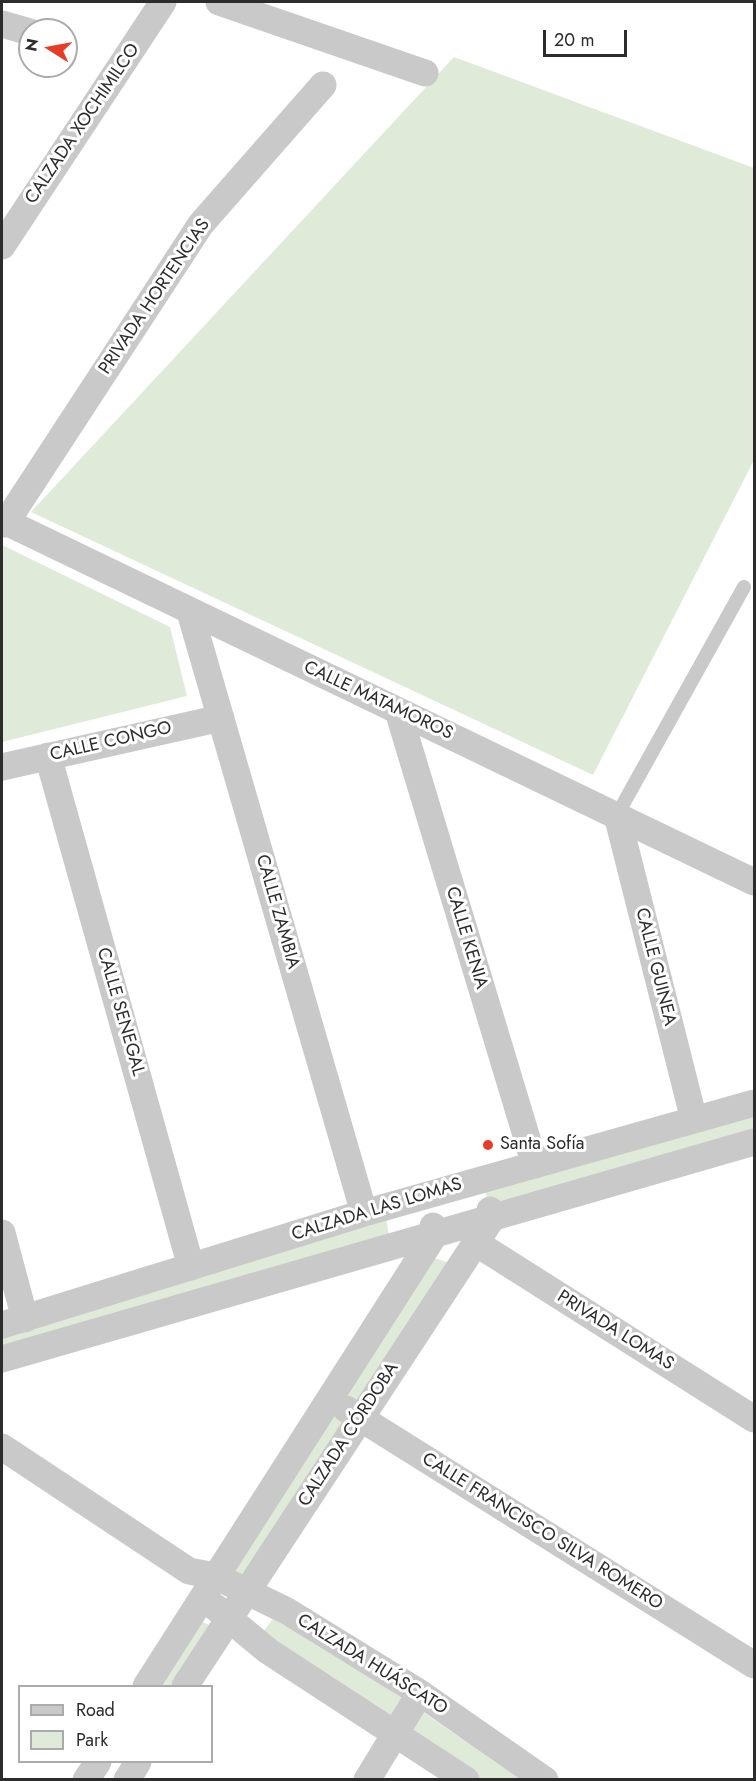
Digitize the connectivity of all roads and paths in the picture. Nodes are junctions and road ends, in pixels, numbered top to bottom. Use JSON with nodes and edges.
{"nodes":[{"id":1,"x":163,"y":2,"type":"edge"},
{"id":2,"x":219,"y":2,"type":"edge"},
{"id":3,"x":2,"y":24,"type":"edge"},
{"id":4,"x":18,"y":29,"type":"edge"},
{"id":5,"x":425,"y":73,"type":"dead end"},
{"id":6,"x":323,"y":85,"type":"dead end"},
{"id":7,"x":2,"y":246,"type":"edge"},
{"id":8,"x":3,"y":522,"type":"edge"},
{"id":9,"x":744,"y":587,"type":"dead end"},
{"id":10,"x":190,"y":612,"type":"junction"},
{"id":11,"x":398,"y":711,"type":"junction"},
{"id":12,"x":220,"y":718,"type":"junction"},
{"id":13,"x":48,"y":756,"type":"junction"},
{"id":14,"x":2,"y":767,"type":"edge"},
{"id":15,"x":617,"y":815,"type":"junction"},
{"id":16,"x":754,"y":882,"type":"edge"},
{"id":17,"x":754,"y":1102,"type":"edge"},
{"id":18,"x":694,"y":1120,"type":"junction"},
{"id":19,"x":754,"y":1142,"type":"edge"},
{"id":20,"x":535,"y":1165,"type":"junction"},
{"id":21,"x":482,"y":1180,"type":"junction"},
{"id":22,"x":427,"y":1195,"type":"junction"},
{"id":23,"x":364,"y":1213,"type":"junction"},
{"id":24,"x":492,"y":1218,"type":"junction"},
{"id":25,"x":2,"y":1233,"type":"edge"},
{"id":26,"x":435,"y":1234,"type":"junction"},
{"id":27,"x":476,"y":1243,"type":"junction"},
{"id":28,"x":191,"y":1267,"type":"junction"},
{"id":29,"x":14,"y":1322,"type":"edge"},
{"id":30,"x":2,"y":1359,"type":"edge"},
{"id":31,"x":330,"y":1399,"type":"junction"},
{"id":32,"x":360,"y":1417,"type":"junction"},
{"id":33,"x":754,"y":1419,"type":"edge"},
{"id":34,"x":2,"y":1447,"type":"edge"},
{"id":35,"x":209,"y":1586,"type":"junction"},
{"id":36,"x":246,"y":1591,"type":"junction"},
{"id":37,"x":229,"y":1617,"type":"junction"},
{"id":38,"x":754,"y":1665,"type":"edge"},
{"id":39,"x":147,"y":1685,"type":"edge"},
{"id":40,"x":186,"y":1685,"type":"edge"},
{"id":41,"x":420,"y":1693,"type":"junction"},
{"id":42,"x":395,"y":1734,"type":"junction"},
{"id":43,"x":97,"y":1763,"type":"edge"},
{"id":44,"x":137,"y":1763,"type":"edge"},
{"id":45,"x":87,"y":1779,"type":"edge"},
{"id":46,"x":127,"y":1779,"type":"edge"},
{"id":47,"x":367,"y":1779,"type":"edge"},
{"id":48,"x":466,"y":1779,"type":"edge"},
{"id":49,"x":545,"y":1779,"type":"edge"}],
"edges":[{"from":1,"to":7,"type":"street","name":"CALZADA XOCHIMILCO"},
{"from":2,"to":5,"type":"street"},
{"from":3,"to":4,"type":"street"},
{"from":6,"to":8,"type":"street","name":"PRIVADA HORTENCIAS"},
{"from":8,"to":10,"type":"street","name":"CALLE MATAMOROS"},
{"from":9,"to":15,"type":"lane"},
{"from":10,"to":11,"type":"street","name":"CALLE MATAMOROS"},
{"from":10,"to":12,"type":"street","name":"CALLE ZAMBIA"},
{"from":11,"to":15,"type":"street","name":"CALLE MATAMOROS"},
{"from":11,"to":20,"type":"street","name":"CALLE KENIA"},
{"from":12,"to":13,"type":"street","name":"CALLE CONGO"},
{"from":12,"to":23,"type":"street","name":"CALLE ZAMBIA"},
{"from":13,"to":14,"type":"street","name":"CALLE CONGO"},
{"from":13,"to":28,"type":"street","name":"CALLE SENEGAL"},
{"from":15,"to":16,"type":"street","name":"CALLE MATAMOROS"},
{"from":15,"to":18,"type":"street","name":"CALLE GUINEA"},
{"from":17,"to":18,"type":"street","name":"CALZADA LAS LOMAS"},
{"from":18,"to":20,"type":"street","name":"CALZADA LAS LOMAS"},
{"from":19,"to":24,"type":"street"},
{"from":20,"to":21,"type":"street","name":"CALZADA LAS LOMAS"},
{"from":21,"to":22,"type":"street","name":"CALZADA LAS LOMAS"},
{"from":21,"to":24,"type":"street"},
{"from":22,"to":23,"type":"street","name":"CALZADA LAS LOMAS"},
{"from":22,"to":26,"type":"street"},
{"from":23,"to":28,"type":"street","name":"CALZADA LAS LOMAS"},
{"from":24,"to":26,"type":"street"},
{"from":24,"to":27,"type":"street","name":"CALZADA CÓRDOBA"},
{"from":25,"to":29,"type":"street"},
{"from":26,"to":30,"type":"street"},
{"from":26,"to":31,"type":"street","name":"CALZADA CÓRDOBA"},
{"from":27,"to":32,"type":"street","name":"CALZADA CÓRDOBA"},
{"from":27,"to":33,"type":"street","name":"PRIVADA LOMAS"},
{"from":28,"to":29,"type":"street","name":"CALZADA LAS LOMAS"},
{"from":31,"to":32,"type":"street","name":"CALLE FRANCISCO SILVA ROMERO"},
{"from":31,"to":35,"type":"street","name":"CALZADA CÓRDOBA"},
{"from":32,"to":36,"type":"street","name":"CALZADA CÓRDOBA"},
{"from":32,"to":38,"type":"street","name":"CALLE FRANCISCO SILVA ROMERO"},
{"from":34,"to":35,"type":"street","name":"CALZADA HUÁSCATO"},
{"from":35,"to":36,"type":"street","name":"CALZADA HUÁSCATO"},
{"from":35,"to":37,"type":"street","name":"CALZADA HUÁSCATO"},
{"from":35,"to":39,"type":"street","name":"CALZADA CÓRDOBA"},
{"from":36,"to":37,"type":"street","name":"CALZADA CÓRDOBA"},
{"from":36,"to":41,"type":"street","name":"CALZADA HUÁSCATO"},
{"from":37,"to":40,"type":"street","name":"CALZADA CÓRDOBA"},
{"from":37,"to":42,"type":"street","name":"CALZADA HUÁSCATO"},
{"from":41,"to":42,"type":"street"},
{"from":41,"to":49,"type":"street","name":"CALZADA HUÁSCATO"},
{"from":42,"to":47,"type":"street"},
{"from":42,"to":48,"type":"street","name":"CALZADA HUÁSCATO"},
{"from":43,"to":45,"type":"street"},
{"from":44,"to":46,"type":"street"}]}
